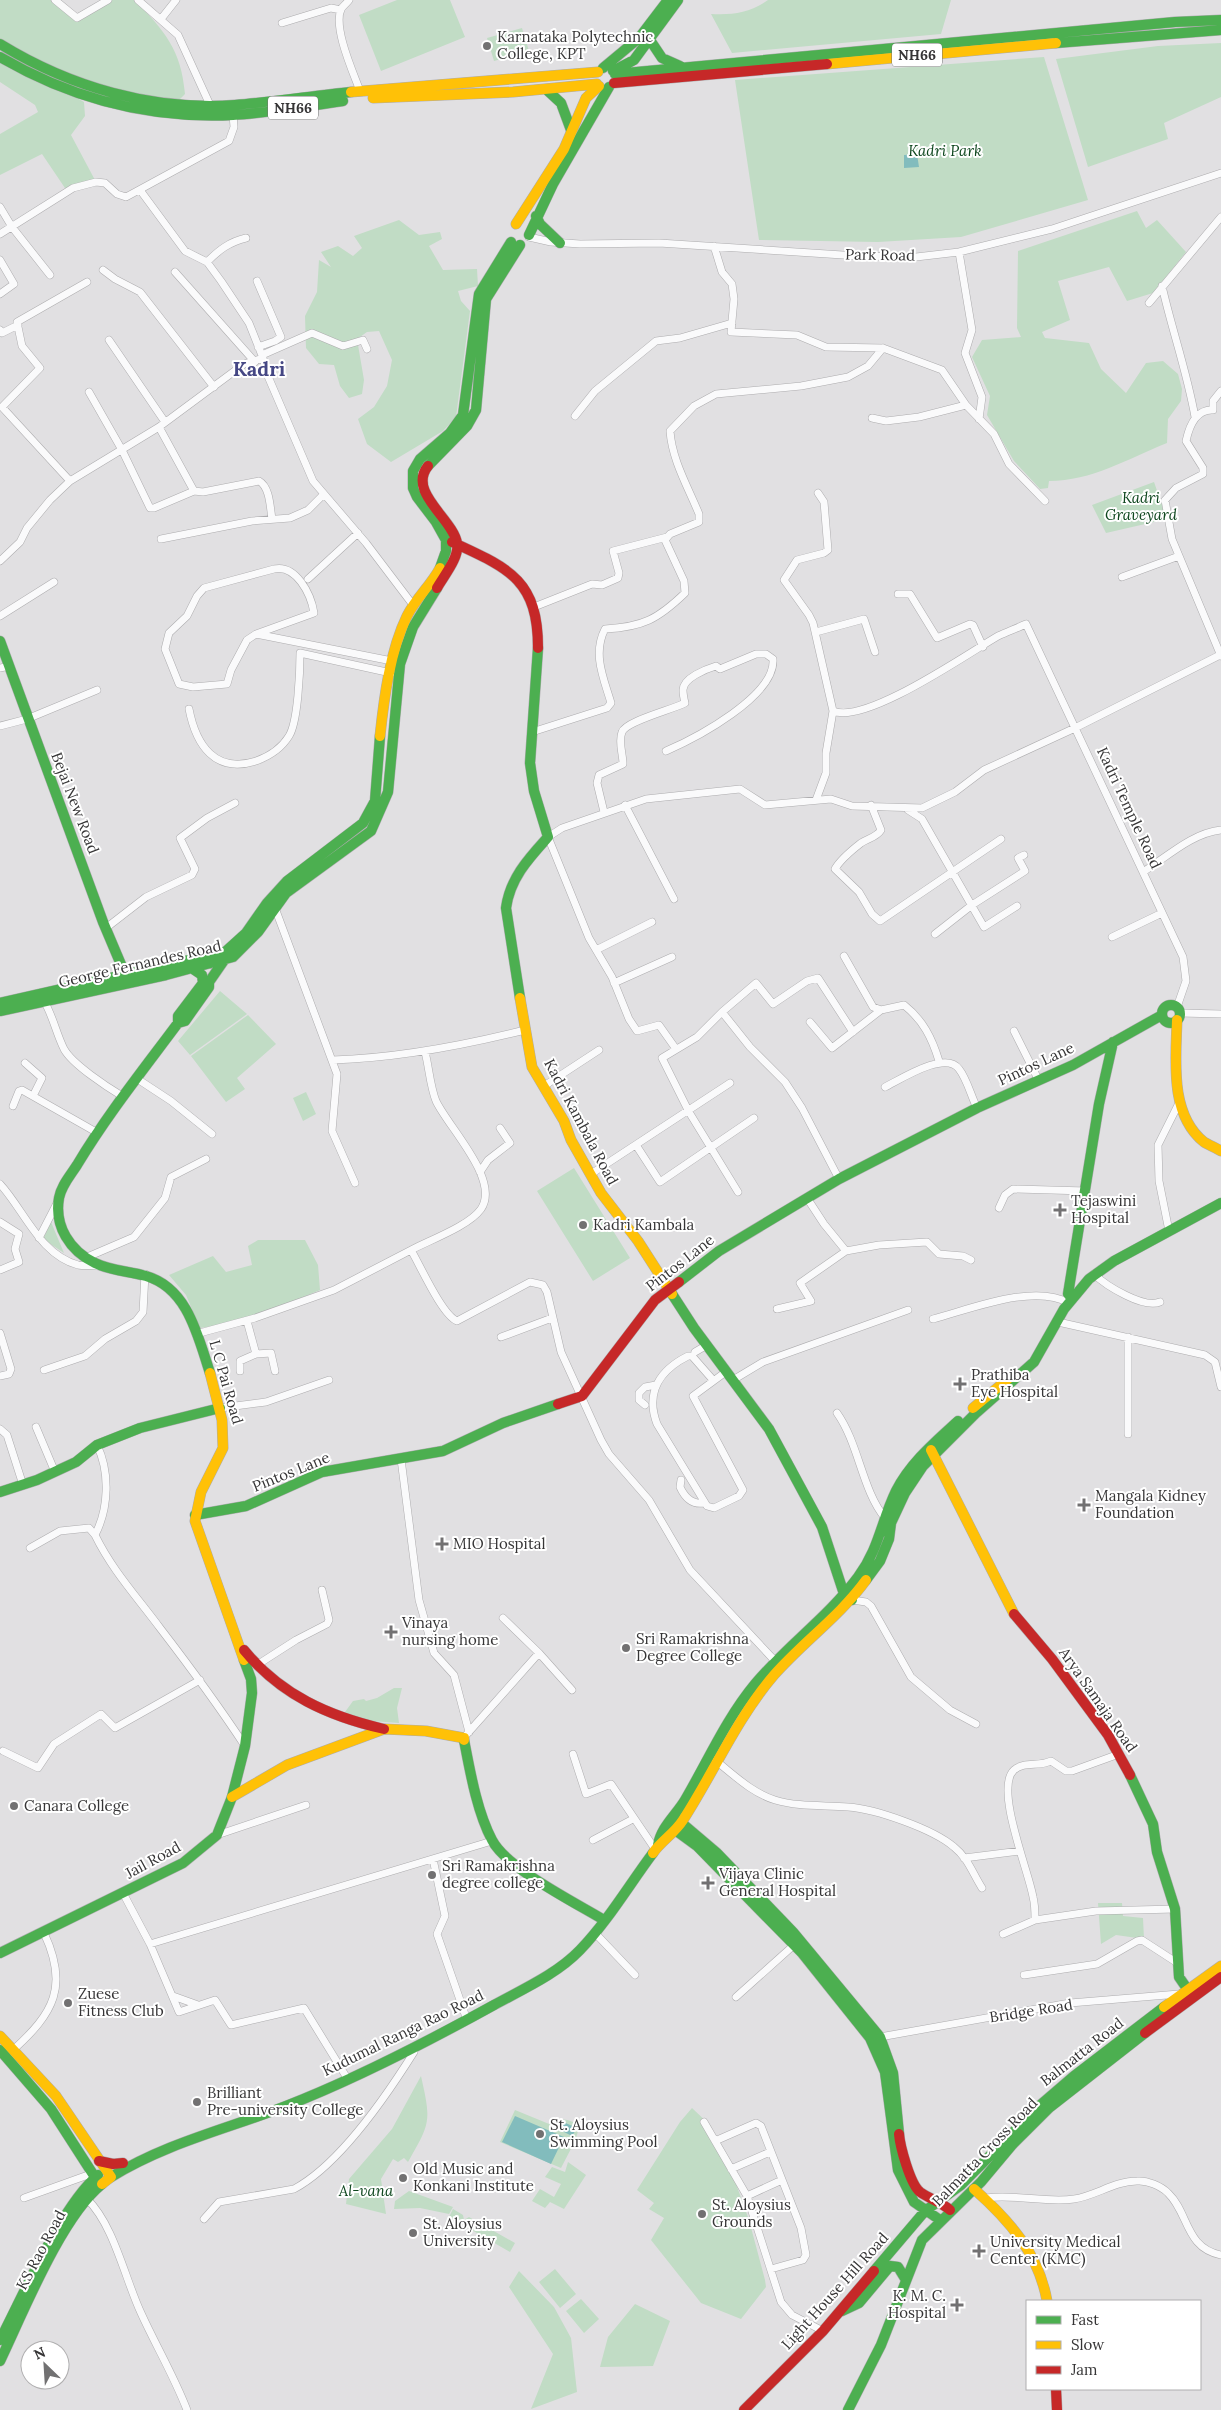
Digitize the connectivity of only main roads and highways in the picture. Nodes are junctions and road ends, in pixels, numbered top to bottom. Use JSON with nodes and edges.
{"nodes":[{"id":1,"x":668,"y":0,"type":"edge"},
{"id":2,"x":678,"y":0,"type":"edge"},
{"id":3,"x":1221,"y":20,"type":"edge"},
{"id":4,"x":657,"y":26,"type":"junction"},
{"id":5,"x":1221,"y":30,"type":"edge"},
{"id":6,"x":650,"y":40,"type":"junction"},
{"id":7,"x":0,"y":44,"type":"edge"},
{"id":8,"x":0,"y":57,"type":"edge"},
{"id":9,"x":688,"y":67,"type":"junction"},
{"id":10,"x":606,"y":78,"type":"junction"},
{"id":11,"x":548,"y":91,"type":"junction"},
{"id":12,"x":571,"y":130,"type":"junction"},
{"id":13,"x":536,"y":216,"type":"junction"},
{"id":14,"x":516,"y":224,"type":"junction"},
{"id":15,"x":529,"y":236,"type":"junction"},
{"id":16,"x":516,"y":243,"type":"junction"},
{"id":17,"x":560,"y":243,"type":"road end"},
{"id":18,"x":447,"y":539,"type":"junction"},
{"id":19,"x":458,"y":545,"type":"junction"},
{"id":20,"x":0,"y":641,"type":"edge"},
{"id":21,"x":4,"y":667,"type":"edge"},
{"id":22,"x":380,"y":740,"type":"junction"},
{"id":23,"x":392,"y":742,"type":"junction"},
{"id":24,"x":227,"y":955,"type":"junction"},
{"id":25,"x":193,"y":969,"type":"junction"},
{"id":26,"x":127,"y":979,"type":"junction"},
{"id":27,"x":206,"y":982,"type":"junction"},
{"id":28,"x":0,"y":1003,"type":"edge"},
{"id":29,"x":0,"y":1011,"type":"edge"},
{"id":30,"x":1178,"y":1014,"type":"junction"},
{"id":31,"x":1162,"y":1015,"type":"junction"},
{"id":32,"x":1113,"y":1042,"type":"junction"},
{"id":33,"x":1221,"y":1151,"type":"edge"},
{"id":34,"x":1221,"y":1196,"type":"edge"},
{"id":35,"x":1221,"y":1202,"type":"edge"},
{"id":36,"x":668,"y":1288,"type":"junction"},
{"id":37,"x":1068,"y":1299,"type":"junction"},
{"id":38,"x":220,"y":1408,"type":"junction"},
{"id":39,"x":931,"y":1451,"type":"junction"},
{"id":40,"x":0,"y":1492,"type":"edge"},
{"id":41,"x":195,"y":1515,"type":"junction"},
{"id":42,"x":848,"y":1597,"type":"junction"},
{"id":43,"x":238,"y":1641,"type":"junction"},
{"id":44,"x":384,"y":1730,"type":"junction"},
{"id":45,"x":240,"y":1768,"type":"junction"},
{"id":46,"x":260,"y":1781,"type":"junction"},
{"id":47,"x":232,"y":1797,"type":"junction"},
{"id":48,"x":675,"y":1823,"type":"junction"},
{"id":49,"x":604,"y":1920,"type":"junction"},
{"id":50,"x":0,"y":1953,"type":"edge"},
{"id":51,"x":1221,"y":1966,"type":"edge"},
{"id":52,"x":1221,"y":1976,"type":"edge"},
{"id":53,"x":1185,"y":1992,"type":"junction"},
{"id":54,"x":0,"y":2036,"type":"edge"},
{"id":55,"x":0,"y":2050,"type":"edge"},
{"id":56,"x":99,"y":2160,"type":"junction"},
{"id":57,"x":138,"y":2160,"type":"junction"},
{"id":58,"x":123,"y":2163,"type":"junction"},
{"id":59,"x":109,"y":2174,"type":"junction"},
{"id":60,"x":91,"y":2175,"type":"junction"},
{"id":61,"x":974,"y":2189,"type":"junction"},
{"id":62,"x":940,"y":2201,"type":"junction"},
{"id":63,"x":76,"y":2207,"type":"junction"},
{"id":64,"x":950,"y":2210,"type":"junction"},
{"id":65,"x":925,"y":2211,"type":"junction"},
{"id":66,"x":940,"y":2220,"type":"junction"},
{"id":67,"x":906,"y":2280,"type":"junction"},
{"id":68,"x":1047,"y":2300,"type":"edge"},
{"id":69,"x":840,"y":2312,"type":"junction"},
{"id":70,"x":0,"y":2340,"type":"edge"},
{"id":71,"x":0,"y":2361,"type":"edge"},
{"id":72,"x":1056,"y":2390,"type":"edge"},
{"id":73,"x":744,"y":2410,"type":"edge"},
{"id":74,"x":848,"y":2410,"type":"edge"},
{"id":75,"x":1057,"y":2410,"type":"edge"}],
"edges":[{"from":1,"to":4,"type":"main road"},
{"from":2,"to":4,"type":"main road"},
{"from":3,"to":9,"type":"main road","number":"NH66"},
{"from":4,"to":6,"type":"main road"},
{"from":4,"to":10,"type":"main road"},
{"from":5,"to":10,"type":"main road","number":"NH66"},
{"from":6,"to":9,"type":"main road"},
{"from":6,"to":10,"type":"main road"},
{"from":7,"to":10,"type":"main road","number":"NH66"},
{"from":8,"to":11,"type":"main road","number":"NH66"},
{"from":9,"to":10,"type":"main road","number":"NH66"},
{"from":10,"to":11,"type":"main road","number":"NH66"},
{"from":10,"to":12,"type":"main road"},
{"from":10,"to":13,"type":"main road"},
{"from":11,"to":12,"type":"main road"},
{"from":12,"to":14,"type":"main road"},
{"from":13,"to":15,"type":"main road"},
{"from":13,"to":17,"type":"main road"},
{"from":14,"to":15,"type":"main road"},
{"from":14,"to":16,"type":"main road"},
{"from":15,"to":16,"type":"main road"},
{"from":16,"to":18,"type":"main road"},
{"from":16,"to":19,"type":"main road"},
{"from":18,"to":19,"type":"main road"},
{"from":18,"to":22,"type":"main road","name":"George Fernandes Road"},
{"from":19,"to":23,"type":"main road","name":"George Fernandes Road"},
{"from":19,"to":36,"type":"main road","name":"Kadri Kambala Road"},
{"from":20,"to":21,"type":"main road","name":"Bejai New Road"},
{"from":21,"to":26,"type":"main road","name":"Bejai New Road"},
{"from":22,"to":23,"type":"main road"},
{"from":22,"to":24,"type":"main road","name":"George Fernandes Road"},
{"from":23,"to":24,"type":"main road","name":"George Fernandes Road"},
{"from":24,"to":25,"type":"main road","name":"George Fernandes Road"},
{"from":24,"to":26,"type":"main road","name":"George Fernandes Road"},
{"from":24,"to":27,"type":"main road"},
{"from":25,"to":26,"type":"main road","name":"George Fernandes Road"},
{"from":25,"to":27,"type":"main road"},
{"from":26,"to":28,"type":"main road","name":"George Fernandes Road"},
{"from":26,"to":29,"type":"main road","name":"George Fernandes Road"},
{"from":27,"to":38,"type":"main road","name":"L C Pai Road"},
{"from":30,"to":31,"type":"main road"},
{"from":30,"to":31,"type":"main road","name":"Pintos Lane"},
{"from":30,"to":33,"type":"main road","name":"Kadri Temple Road"},
{"from":31,"to":32,"type":"main road","name":"Pintos Lane"},
{"from":32,"to":36,"type":"main road","name":"Pintos Lane"},
{"from":32,"to":37,"type":"main road"},
{"from":34,"to":37,"type":"main road"},
{"from":35,"to":37,"type":"main road"},
{"from":36,"to":41,"type":"main road","name":"Pintos Lane"},
{"from":36,"to":42,"type":"main road","name":"Kadri Kambala Road"},
{"from":37,"to":39,"type":"main road"},
{"from":37,"to":39,"type":"main road"},
{"from":38,"to":40,"type":"main road"},
{"from":38,"to":41,"type":"main road","name":"L C Pai Road"},
{"from":39,"to":42,"type":"main road"},
{"from":39,"to":42,"type":"main road"},
{"from":39,"to":53,"type":"main road","name":"Arya Samaja Road"},
{"from":41,"to":43,"type":"main road","name":"L C Pai Road"},
{"from":42,"to":48,"type":"main road"},
{"from":42,"to":48,"type":"main road"},
{"from":43,"to":44,"type":"main road"},
{"from":43,"to":45,"type":"main road","name":"Jail Road"},
{"from":44,"to":46,"type":"main road"},
{"from":44,"to":49,"type":"main road"},
{"from":45,"to":46,"type":"main road"},
{"from":45,"to":47,"type":"main road","name":"Jail Road"},
{"from":46,"to":47,"type":"main road"},
{"from":47,"to":50,"type":"main road","name":"Jail Road"},
{"from":48,"to":49,"type":"main road","name":"Kudumal Ranga Rao Road"},
{"from":48,"to":62,"type":"main road"},
{"from":48,"to":65,"type":"main road"},
{"from":49,"to":57,"type":"main road","name":"Kudumal Ranga Rao Road"},
{"from":51,"to":53,"type":"main road","name":"Balmatta Road"},
{"from":52,"to":61,"type":"main road","name":"Balmatta Cross Road"},
{"from":53,"to":62,"type":"main road","name":"Balmatta Road"},
{"from":54,"to":56,"type":"main road"},
{"from":55,"to":60,"type":"main road"},
{"from":56,"to":58,"type":"main road"},
{"from":56,"to":59,"type":"main road"},
{"from":57,"to":58,"type":"main road"},
{"from":57,"to":59,"type":"main road","name":"Kudumal Ranga Rao Road"},
{"from":58,"to":59,"type":"main road"},
{"from":59,"to":60,"type":"main road","name":"KS Rao Road"},
{"from":60,"to":63,"type":"main road","name":"KS Rao Road"},
{"from":60,"to":63,"type":"main road","name":"KS Rao Road"},
{"from":61,"to":64,"type":"main road","name":"Balmatta Cross Road"},
{"from":61,"to":68,"type":"main road"},
{"from":62,"to":64,"type":"main road"},
{"from":62,"to":65,"type":"main road","name":"Balmatta Road"},
{"from":63,"to":70,"type":"main road","name":"KS Rao Road"},
{"from":63,"to":71,"type":"main road","name":"KS Rao Road"},
{"from":64,"to":66,"type":"main road","name":"Balmatta Cross Road"},
{"from":65,"to":66,"type":"main road"},
{"from":65,"to":69,"type":"main road","name":"Light House Hill Road"},
{"from":66,"to":67,"type":"main road","name":"Balmatta Cross Road"},
{"from":67,"to":69,"type":"main road"},
{"from":67,"to":74,"type":"main road","name":"Balmatta Cross Road"},
{"from":69,"to":73,"type":"main road","name":"Light House Hill Road"},
{"from":72,"to":75,"type":"main road"}]}
